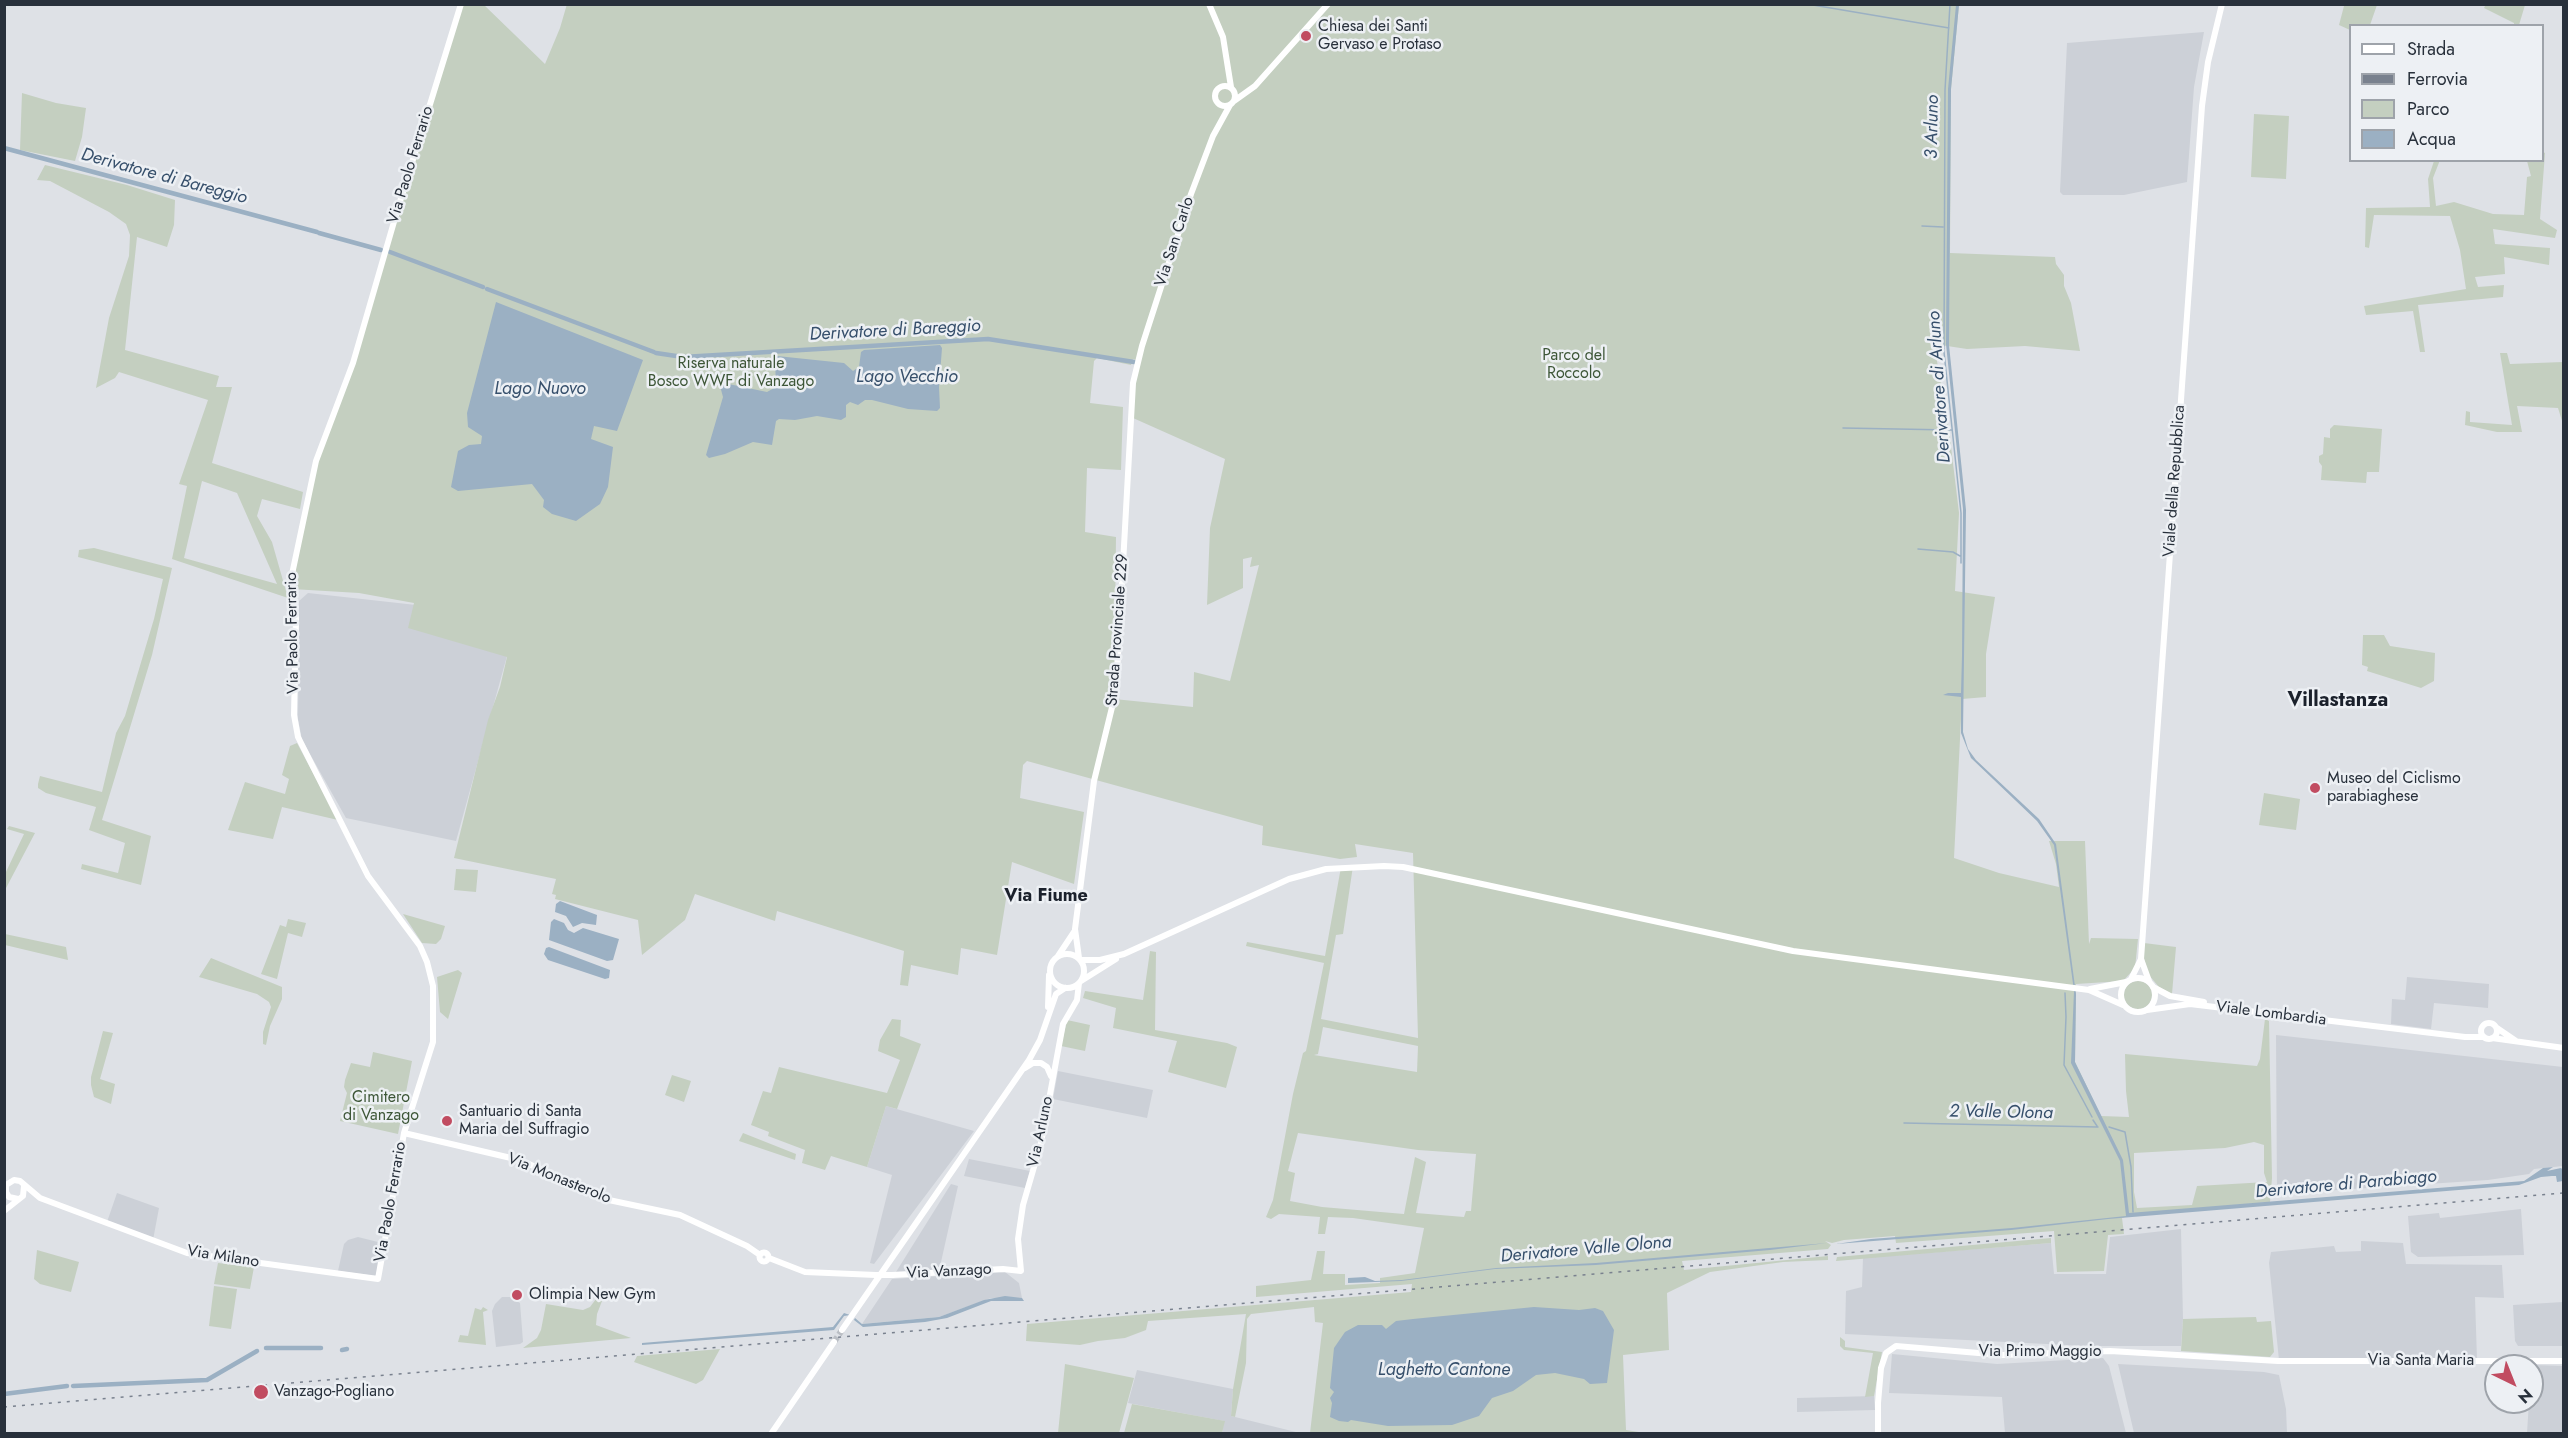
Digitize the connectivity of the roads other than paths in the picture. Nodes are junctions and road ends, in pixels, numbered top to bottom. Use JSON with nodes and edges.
{"nodes":[{"id":1,"x":461,"y":4,"type":"edge"},
{"id":2,"x":1209,"y":4,"type":"edge"},
{"id":3,"x":1328,"y":4,"type":"edge"},
{"id":4,"x":2222,"y":4,"type":"edge"},
{"id":5,"x":1228,"y":65,"type":"junction"},
{"id":6,"x":1220,"y":87,"type":"junction"},
{"id":7,"x":1232,"y":87,"type":"junction"},
{"id":8,"x":1251,"y":89,"type":"junction"},
{"id":9,"x":1217,"y":101,"type":"junction"},
{"id":10,"x":1232,"y":103,"type":"junction"},
{"id":11,"x":1220,"y":122,"type":"junction"},
{"id":12,"x":1137,"y":364,"type":"joint"},
{"id":13,"x":1075,"y":929,"type":"junction"},
{"id":14,"x":1124,"y":954,"type":"junction"},
{"id":15,"x":1056,"y":957,"type":"junction"},
{"id":16,"x":2141,"y":958,"type":"junction"},
{"id":17,"x":1080,"y":959,"type":"junction"},
{"id":18,"x":1050,"y":970,"type":"junction"},
{"id":19,"x":2129,"y":980,"type":"junction"},
{"id":20,"x":1080,"y":983,"type":"junction"},
{"id":21,"x":2151,"y":984,"type":"junction"},
{"id":22,"x":1067,"y":988,"type":"junction"},
{"id":23,"x":2089,"y":990,"type":"junction"},
{"id":24,"x":1077,"y":996,"type":"junction"},
{"id":25,"x":2123,"y":1005,"type":"junction"},
{"id":26,"x":2147,"y":1010,"type":"junction"},
{"id":27,"x":1047,"y":1020,"type":"junction"},
{"id":28,"x":2482,"y":1026,"type":"junction"},
{"id":29,"x":2495,"y":1026,"type":"junction"},
{"id":30,"x":2395,"y":1027,"type":"junction"},
{"id":31,"x":2455,"y":1035,"type":"junction"},
{"id":32,"x":2484,"y":1037,"type":"junction"},
{"id":33,"x":2492,"y":1038,"type":"junction"},
{"id":34,"x":2525,"y":1043,"type":"junction"},
{"id":35,"x":2564,"y":1048,"type":"edge"},
{"id":36,"x":1022,"y":1070,"type":"junction"},
{"id":37,"x":1051,"y":1083,"type":"junction"},
{"id":38,"x":404,"y":1133,"type":"junction"},
{"id":39,"x":8,"y":1181,"type":"edge"},
{"id":40,"x":24,"y":1186,"type":"junction"},
{"id":41,"x":6,"y":1193,"type":"edge"},
{"id":42,"x":19,"y":1198,"type":"junction"},
{"id":43,"x":40,"y":1198,"type":"junction"},
{"id":44,"x":4,"y":1209,"type":"edge"},
{"id":45,"x":769,"y":1258,"type":"joint"},
{"id":46,"x":1021,"y":1271,"type":"joint"},
{"id":47,"x":378,"y":1279,"type":"joint"},
{"id":48,"x":842,"y":1330,"type":"tunnel mouth"},
{"id":49,"x":834,"y":1342,"type":"tunnel mouth"},
{"id":50,"x":2278,"y":1360,"type":"joint"},
{"id":51,"x":2564,"y":1361,"type":"edge"},
{"id":52,"x":771,"y":1434,"type":"edge"},
{"id":53,"x":1878,"y":1434,"type":"edge"}],
"edges":[{"from":1,"to":38,"type":"street","name":"Via Paolo Ferrario"},
{"from":2,"to":5,"type":"street"},
{"from":3,"to":8,"type":"street","name":"Via San Carlo"},
{"from":4,"to":16,"type":"street","name":"Viale della Repubblica"},
{"from":5,"to":6,"type":"street"},
{"from":5,"to":7,"type":"street"},
{"from":6,"to":7,"type":"street"},
{"from":6,"to":9,"type":"street"},
{"from":7,"to":8,"type":"street"},
{"from":7,"to":10,"type":"street"},
{"from":8,"to":10,"type":"street","name":"Via San Carlo"},
{"from":9,"to":10,"type":"street"},
{"from":9,"to":11,"type":"street"},
{"from":10,"to":11,"type":"street","name":"Via San Carlo"},
{"from":11,"to":12,"type":"street","name":"Via San Carlo"},
{"from":12,"to":13,"type":"street","name":"Strada Provinciale 229"},
{"from":13,"to":15,"type":"street"},
{"from":13,"to":17,"type":"street"},
{"from":14,"to":17,"type":"street"},
{"from":14,"to":20,"type":"street"},
{"from":14,"to":23,"type":"street"},
{"from":15,"to":17,"type":"street"},
{"from":15,"to":18,"type":"street"},
{"from":16,"to":19,"type":"street"},
{"from":16,"to":21,"type":"street"},
{"from":17,"to":20,"type":"street"},
{"from":18,"to":22,"type":"street"},
{"from":18,"to":27,"type":"street"},
{"from":19,"to":21,"type":"street"},
{"from":19,"to":23,"type":"street"},
{"from":19,"to":25,"type":"street"},
{"from":20,"to":22,"type":"street"},
{"from":20,"to":24,"type":"street","name":"Via Arluno"},
{"from":21,"to":26,"type":"street"},
{"from":21,"to":30,"type":"street","name":"Viale Lombardia"},
{"from":22,"to":24,"type":"street"},
{"from":22,"to":27,"type":"street"},
{"from":23,"to":25,"type":"street"},
{"from":24,"to":37,"type":"street","name":"Via Arluno"},
{"from":25,"to":26,"type":"street"},
{"from":26,"to":30,"type":"street","name":"Viale Lombardia"},
{"from":27,"to":36,"type":"street"},
{"from":28,"to":29,"type":"street","name":"Viale Lombardia"},
{"from":28,"to":31,"type":"street","name":"Viale Lombardia"},
{"from":28,"to":32,"type":"street"},
{"from":29,"to":33,"type":"street"},
{"from":29,"to":34,"type":"street","name":"Viale Lombardia"},
{"from":30,"to":31,"type":"street","name":"Viale Lombardia"},
{"from":31,"to":32,"type":"street","name":"Viale Lombardia"},
{"from":32,"to":33,"type":"street","name":"Viale Lombardia"},
{"from":33,"to":34,"type":"street","name":"Viale Lombardia"},
{"from":34,"to":35,"type":"street","name":"Viale Lombardia"},
{"from":36,"to":37,"type":"street"},
{"from":36,"to":48,"type":"street"},
{"from":37,"to":46,"type":"street","name":"Via Arluno"},
{"from":38,"to":45,"type":"street","name":"Via Monasterolo"},
{"from":38,"to":47,"type":"street","name":"Via Paolo Ferrario"},
{"from":39,"to":40,"type":"street"},
{"from":39,"to":41,"type":"street"},
{"from":40,"to":42,"type":"street"},
{"from":40,"to":43,"type":"street","name":"Via Milano"},
{"from":41,"to":42,"type":"street"},
{"from":41,"to":44,"type":"street"},
{"from":42,"to":43,"type":"street","name":"Via Milano"},
{"from":42,"to":44,"type":"street"},
{"from":43,"to":47,"type":"street","name":"Via Milano"},
{"from":45,"to":46,"type":"street","name":"Via Vanzago","bridge":true},
{"from":49,"to":52,"type":"street"},
{"from":50,"to":51,"type":"street","name":"Via Santa Maria"},
{"from":50,"to":53,"type":"street","name":"Via Primo Maggio"}]}
